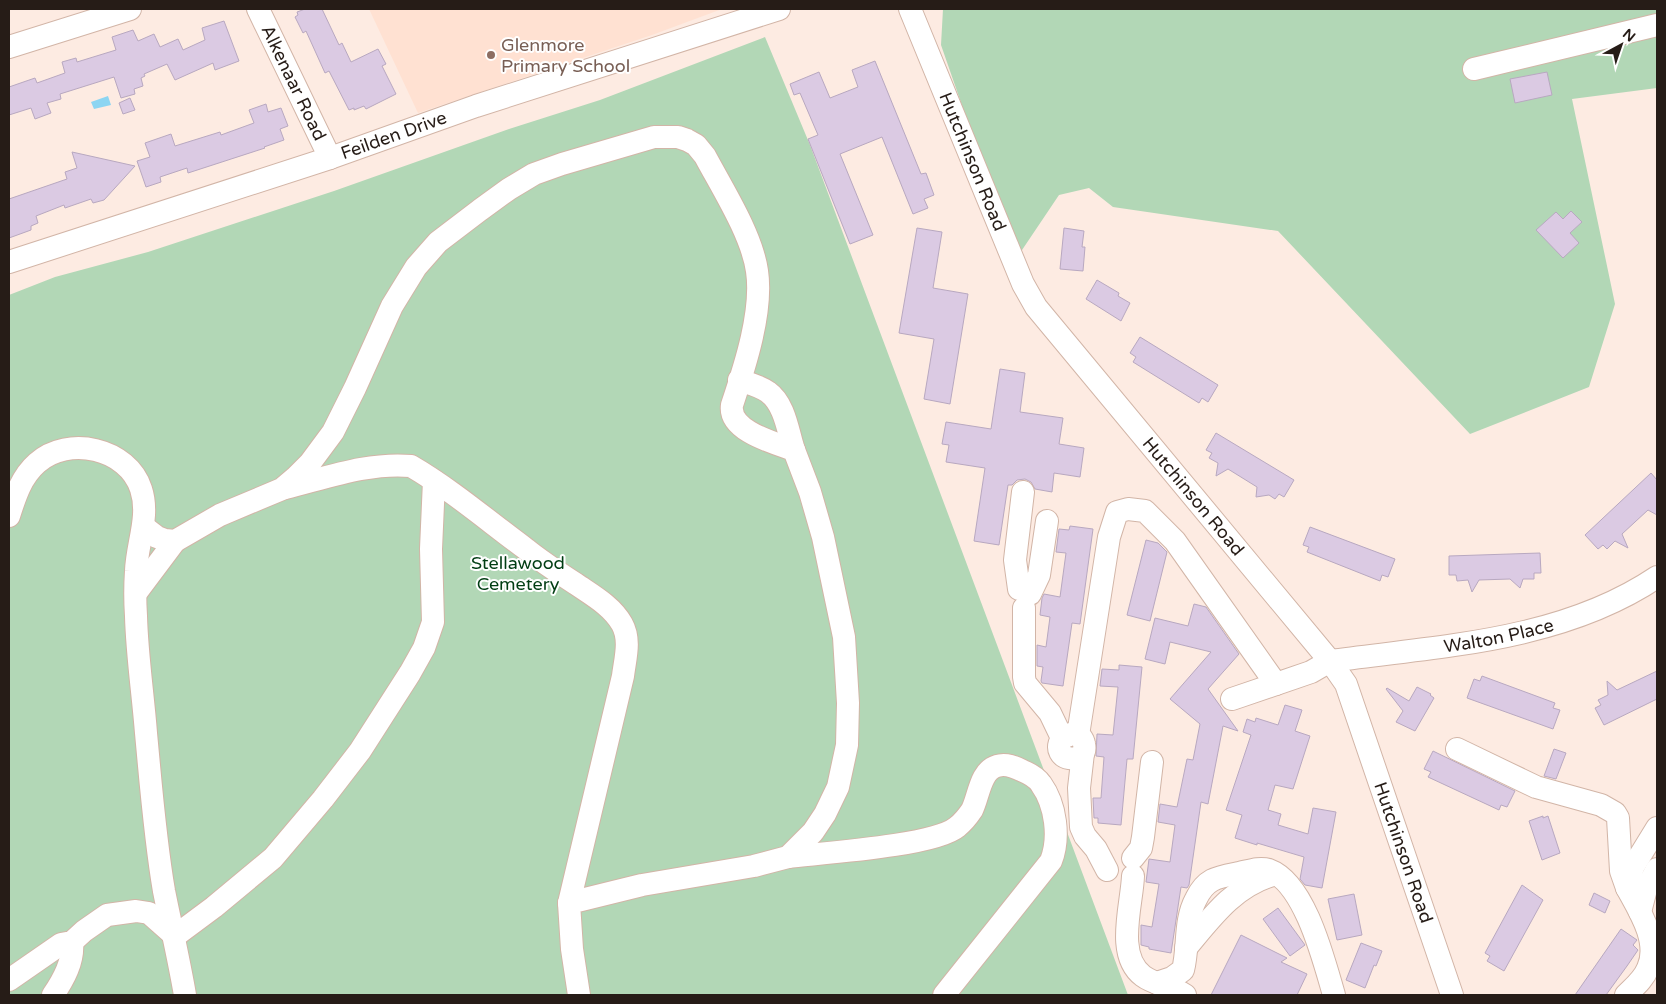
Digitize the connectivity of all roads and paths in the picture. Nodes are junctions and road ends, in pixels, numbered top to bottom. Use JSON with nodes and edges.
{"nodes":[{"id":1,"x":130,"y":9,"type":"edge"},
{"id":2,"x":258,"y":9,"type":"edge"},
{"id":3,"x":779,"y":9,"type":"edge"},
{"id":4,"x":910,"y":9,"type":"edge"},
{"id":5,"x":1657,"y":25,"type":"edge"},
{"id":6,"x":9,"y":48,"type":"edge"},
{"id":7,"x":1474,"y":69,"type":"dead end"},
{"id":8,"x":330,"y":158,"type":"junction"},
{"id":9,"x":9,"y":262,"type":"edge"},
{"id":10,"x":739,"y":380,"type":"junction"},
{"id":11,"x":794,"y":450,"type":"junction"},
{"id":12,"x":434,"y":481,"type":"junction"},
{"id":13,"x":282,"y":488,"type":"junction"},
{"id":14,"x":1023,"y":492,"type":"dead end"},
{"id":15,"x":9,"y":516,"type":"edge"},
{"id":16,"x":1047,"y":520,"type":"dead end"},
{"id":17,"x":144,"y":527,"type":"junction"},
{"id":18,"x":174,"y":541,"type":"junction"},
{"id":19,"x":1657,"y":577,"type":"edge"},
{"id":20,"x":136,"y":594,"type":"junction"},
{"id":21,"x":1024,"y":597,"type":"junction"},
{"id":22,"x":1330,"y":661,"type":"junction"},
{"id":23,"x":1276,"y":684,"type":"junction"},
{"id":24,"x":1232,"y":699,"type":"dead end"},
{"id":25,"x":1072,"y":743,"type":"junction"},
{"id":26,"x":1457,"y":749,"type":"dead end"},
{"id":27,"x":1152,"y":762,"type":"dead end"},
{"id":28,"x":1657,"y":828,"type":"edge"},
{"id":29,"x":788,"y":857,"type":"junction"},
{"id":30,"x":1116,"y":864,"type":"junction"},
{"id":31,"x":1657,"y":869,"type":"edge"},
{"id":32,"x":1627,"y":888,"type":"junction"},
{"id":33,"x":569,"y":903,"type":"junction"},
{"id":34,"x":1648,"y":921,"type":"edge"},
{"id":35,"x":175,"y":936,"type":"junction"},
{"id":36,"x":72,"y":942,"type":"junction"},
{"id":37,"x":1185,"y":956,"type":"junction"},
{"id":38,"x":9,"y":980,"type":"edge"},
{"id":39,"x":1157,"y":983,"type":"junction"},
{"id":40,"x":53,"y":995,"type":"edge"},
{"id":41,"x":185,"y":995,"type":"edge"},
{"id":42,"x":579,"y":995,"type":"edge"},
{"id":43,"x":944,"y":995,"type":"edge"},
{"id":44,"x":1185,"y":995,"type":"edge"},
{"id":45,"x":1194,"y":995,"type":"edge"},
{"id":46,"x":1334,"y":995,"type":"edge"},
{"id":47,"x":1452,"y":995,"type":"edge"},
{"id":48,"x":1626,"y":995,"type":"edge"}],
"edges":[{"from":1,"to":6,"type":"street"},
{"from":2,"to":8,"type":"street","name":"Alkenaar Road"},
{"from":3,"to":8,"type":"street","name":"Feilden Drive"},
{"from":4,"to":22,"type":"street","name":"Hutchinson Road"},
{"from":5,"to":7,"type":"street"},
{"from":8,"to":9,"type":"street","name":"Feilden Drive"},
{"from":10,"to":11,"type":"street"},
{"from":10,"to":11,"type":"street"},
{"from":10,"to":13,"type":"street"},
{"from":11,"to":29,"type":"street"},
{"from":12,"to":13,"type":"street"},
{"from":12,"to":33,"type":"street"},
{"from":12,"to":35,"type":"street"},
{"from":13,"to":18,"type":"street"},
{"from":14,"to":21,"type":"street"},
{"from":15,"to":17,"type":"street"},
{"from":16,"to":21,"type":"street"},
{"from":17,"to":18,"type":"street"},
{"from":17,"to":20,"type":"street"},
{"from":18,"to":20,"type":"street"},
{"from":19,"to":22,"type":"street","name":"Walton Place"},
{"from":20,"to":35,"type":"street"},
{"from":21,"to":25,"type":"street"},
{"from":22,"to":23,"type":"street"},
{"from":22,"to":47,"type":"street","name":"Hutchinson Road"},
{"from":23,"to":24,"type":"street"},
{"from":23,"to":25,"type":"street"},
{"from":25,"to":30,"type":"street"},
{"from":26,"to":32,"type":"street"},
{"from":27,"to":30,"type":"street"},
{"from":28,"to":32,"type":"street"},
{"from":29,"to":33,"type":"street"},
{"from":29,"to":43,"type":"street"},
{"from":30,"to":39,"type":"street"},
{"from":31,"to":34,"type":"street"},
{"from":32,"to":34,"type":"street"},
{"from":33,"to":42,"type":"street"},
{"from":34,"to":48,"type":"street"},
{"from":35,"to":36,"type":"street"},
{"from":35,"to":41,"type":"street"},
{"from":36,"to":38,"type":"street"},
{"from":36,"to":40,"type":"street"},
{"from":37,"to":39,"type":"street"},
{"from":37,"to":45,"type":"street"},
{"from":37,"to":46,"type":"street"},
{"from":39,"to":44,"type":"street"}]}
